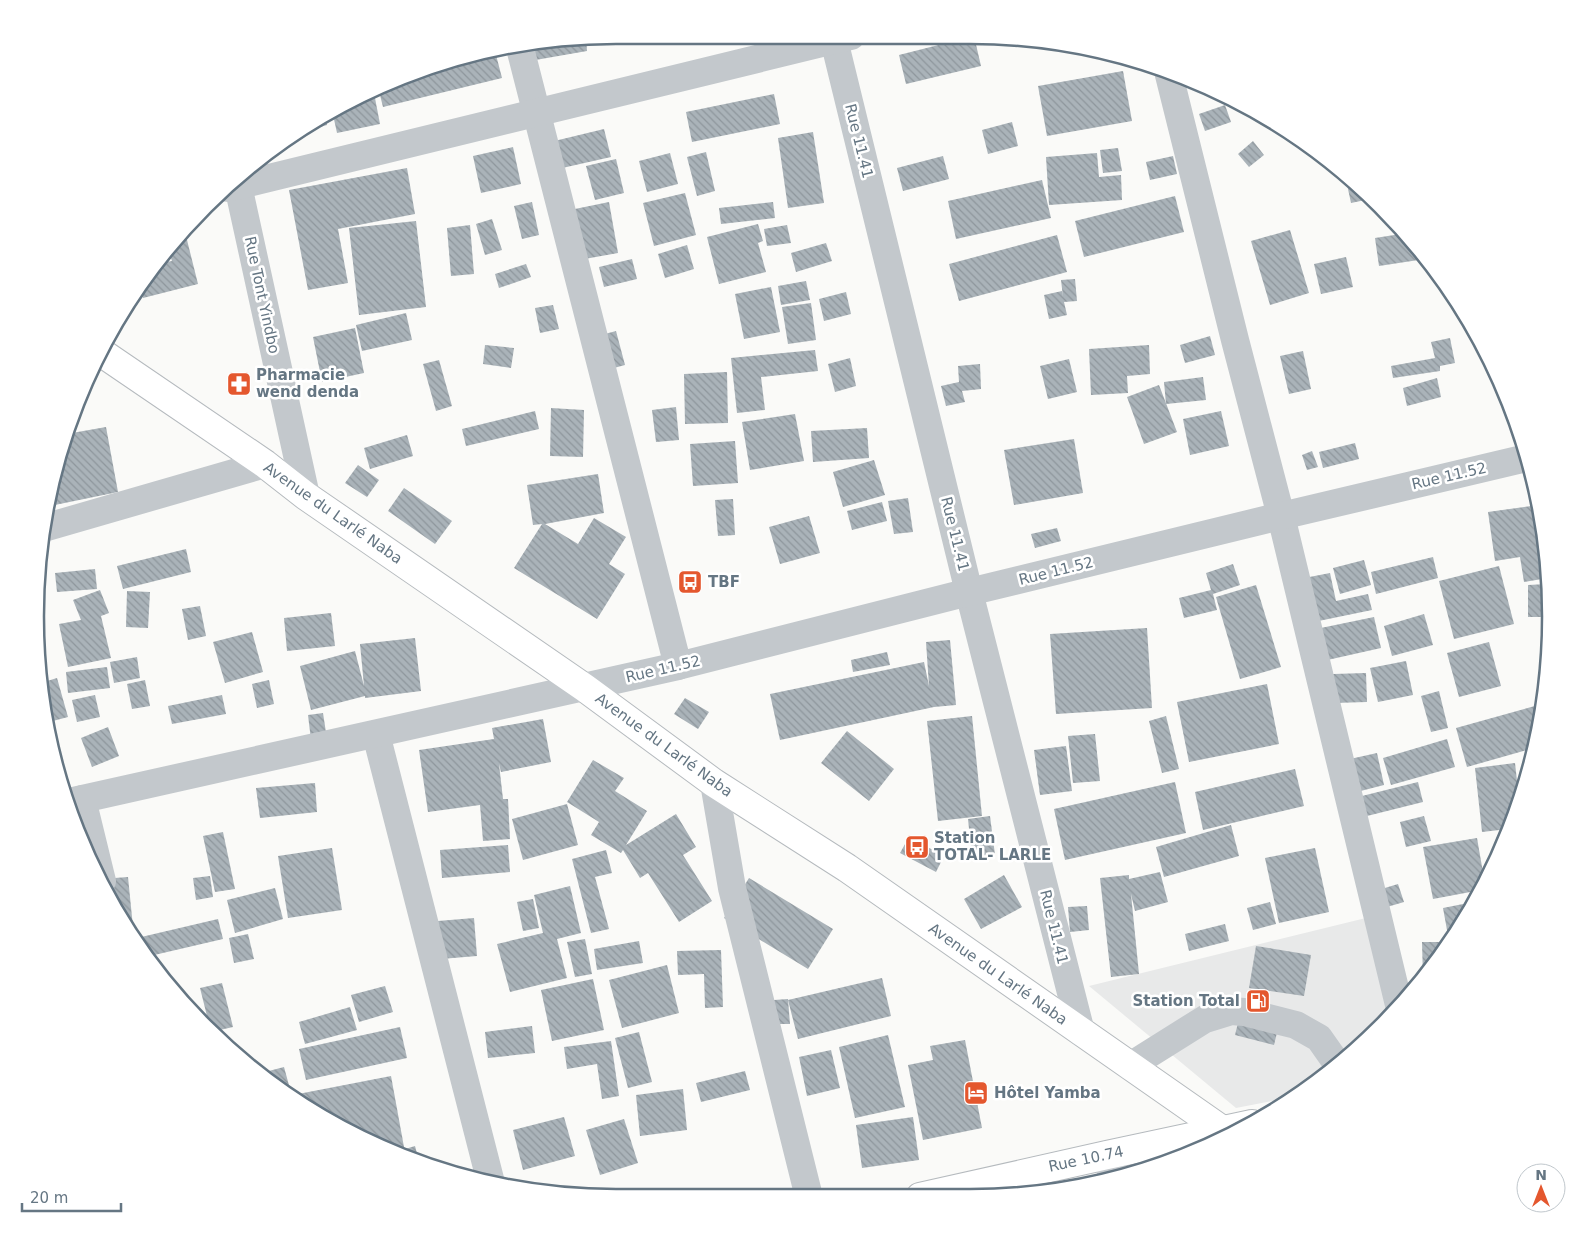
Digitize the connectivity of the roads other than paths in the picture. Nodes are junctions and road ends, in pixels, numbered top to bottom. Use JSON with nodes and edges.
{"nodes":[{"id":1,"x":811,"y":44,"type":"edge"},
{"id":2,"x":841,"y":44,"type":"edge"},
{"id":3,"x":521,"y":52,"type":"edge"},
{"id":4,"x":1170,"y":80,"type":"edge"},
{"id":5,"x":536,"y":113,"type":"junction"},
{"id":6,"x":243,"y":183,"type":"edge"},
{"id":7,"x":235,"y":190,"type":"edge"},
{"id":8,"x":107,"y":356,"type":"edge"},
{"id":9,"x":1520,"y":460,"type":"edge"},
{"id":10,"x":265,"y":464,"type":"junction"},
{"id":11,"x":306,"y":496,"type":"junction"},
{"id":12,"x":1281,"y":516,"type":"junction"},
{"id":13,"x":52,"y":526,"type":"edge"},
{"id":14,"x":969,"y":592,"type":"junction"},
{"id":15,"x":678,"y":666,"type":"junction"},
{"id":16,"x":585,"y":688,"type":"junction"},
{"id":17,"x":376,"y":734,"type":"junction"},
{"id":18,"x":714,"y":783,"type":"junction"},
{"id":19,"x":76,"y":801,"type":"edge"},
{"id":20,"x":88,"y":839,"type":"edge"},
{"id":21,"x":1397,"y":997,"type":"edge"},
{"id":22,"x":1081,"y":1032,"type":"junction"},
{"id":23,"x":1334,"y":1058,"type":"edge"},
{"id":24,"x":1130,"y":1066,"type":"junction"},
{"id":25,"x":1222,"y":1130,"type":"edge"},
{"id":26,"x":1204,"y":1139,"type":"edge"},
{"id":27,"x":1109,"y":1165,"type":"edge"},
{"id":28,"x":489,"y":1175,"type":"edge"},
{"id":29,"x":807,"y":1189,"type":"edge"},
{"id":30,"x":967,"y":1189,"type":"edge"}],
"edges":[{"from":1,"to":5,"type":"street"},
{"from":2,"to":14,"type":"street","name":"Rue 11.41"},
{"from":3,"to":5,"type":"street"},
{"from":4,"to":12,"type":"street"},
{"from":5,"to":6,"type":"street"},
{"from":5,"to":15,"type":"street"},
{"from":7,"to":11,"type":"street","name":"Rue Tont Yindbo"},
{"from":8,"to":10,"type":"main road","name":"Avenue du Larlé Naba"},
{"from":9,"to":12,"type":"street","name":"Rue 11.52"},
{"from":10,"to":11,"type":"main road","name":"Avenue du Larlé Naba"},
{"from":10,"to":13,"type":"street"},
{"from":11,"to":16,"type":"main road","name":"Avenue du Larlé Naba"},
{"from":12,"to":14,"type":"street","name":"Rue 11.52"},
{"from":12,"to":21,"type":"street"},
{"from":14,"to":15,"type":"street","name":"Rue 11.52"},
{"from":14,"to":22,"type":"street","name":"Rue 11.41"},
{"from":15,"to":16,"type":"street","name":"Rue 11.52"},
{"from":16,"to":17,"type":"street","name":"Rue 11.52"},
{"from":16,"to":18,"type":"main road","name":"Avenue du Larlé Naba"},
{"from":17,"to":19,"type":"street","name":"Rue 11.52"},
{"from":17,"to":28,"type":"street"},
{"from":18,"to":22,"type":"main road","name":"Avenue du Larlé Naba"},
{"from":18,"to":29,"type":"street"},
{"from":19,"to":20,"type":"street"},
{"from":22,"to":24,"type":"main road","name":"Avenue du Larlé Naba"},
{"from":23,"to":24,"type":"street"},
{"from":24,"to":25,"type":"main road","name":"Avenue du Larlé Naba"},
{"from":26,"to":27,"type":"main road","name":"Rue 10.74"},
{"from":27,"to":30,"type":"main road","name":"Rue 10.74"}]}
